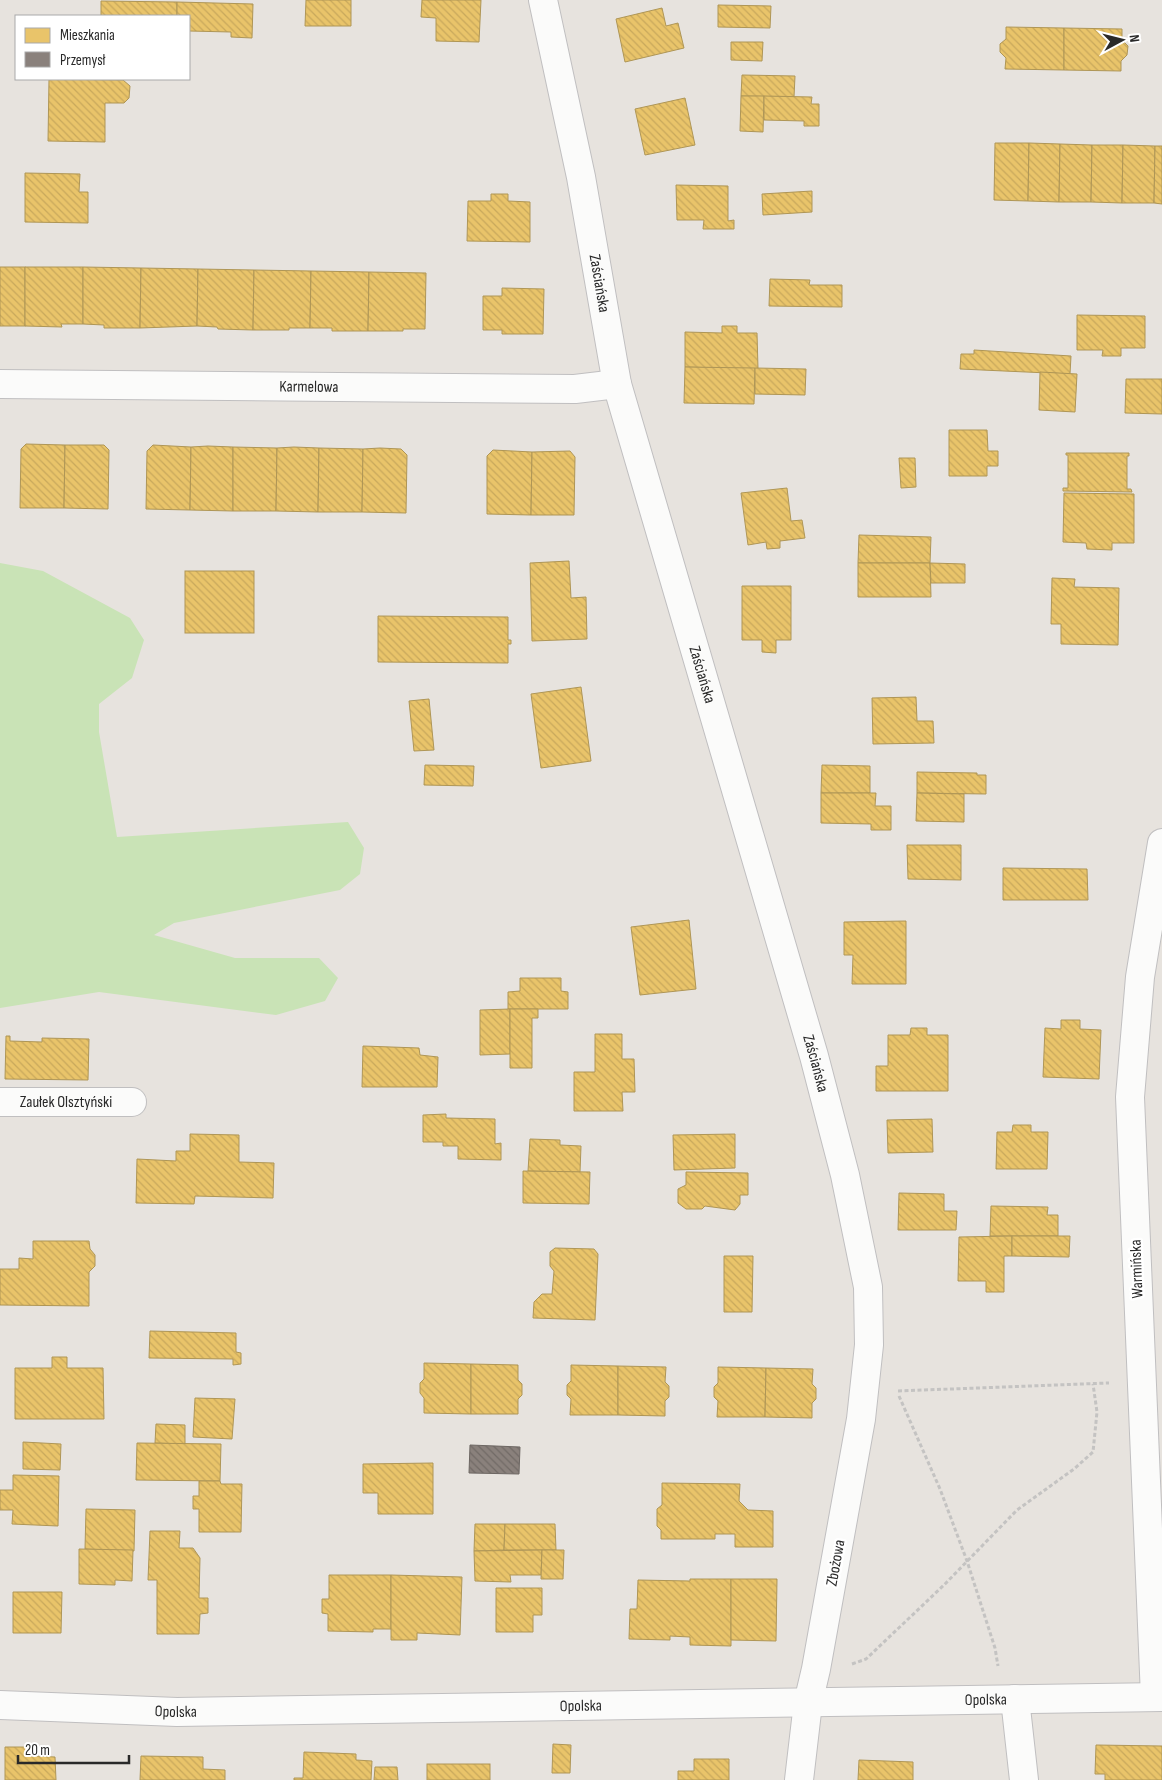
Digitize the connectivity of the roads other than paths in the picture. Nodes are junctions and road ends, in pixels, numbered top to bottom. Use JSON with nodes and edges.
{"nodes":[{"id":1,"x":543,"y":0,"type":"edge"},
{"id":2,"x":0,"y":384,"type":"edge"},
{"id":3,"x":617,"y":384,"type":"junction"},
{"id":4,"x":1162,"y":843,"type":"edge"},
{"id":5,"x":0,"y":1102,"type":"edge"},
{"id":6,"x":132,"y":1102,"type":"dead end"},
{"id":7,"x":869,"y":1345,"type":"joint"},
{"id":8,"x":1158,"y":1697,"type":"edge"},
{"id":9,"x":1016,"y":1699,"type":"junction"},
{"id":10,"x":808,"y":1703,"type":"junction"},
{"id":11,"x":0,"y":1705,"type":"edge"},
{"id":12,"x":799,"y":1780,"type":"edge"},
{"id":13,"x":1024,"y":1780,"type":"edge"}],
"edges":[{"from":1,"to":3,"type":"street","name":"Zaściańska"},
{"from":2,"to":3,"type":"street","name":"Karmelowa"},
{"from":3,"to":7,"type":"street","name":"Zaściańska"},
{"from":4,"to":8,"type":"street","name":"Warmińska"},
{"from":5,"to":6,"type":"street","name":"Zaułek Olsztyński"},
{"from":7,"to":10,"type":"street","name":"Zbożowa"},
{"from":8,"to":9,"type":"street","name":"Opolska"},
{"from":9,"to":10,"type":"street","name":"Opolska"},
{"from":9,"to":13,"type":"street"},
{"from":10,"to":11,"type":"street","name":"Opolska"},
{"from":10,"to":12,"type":"street","name":"Zbożowa"}]}
